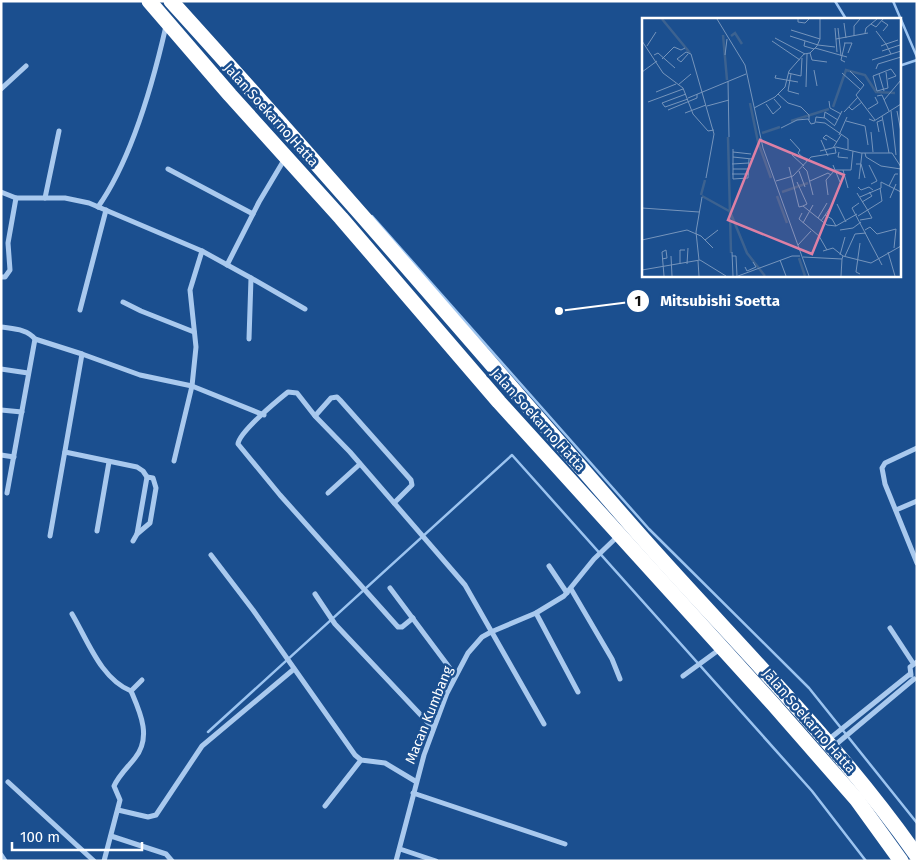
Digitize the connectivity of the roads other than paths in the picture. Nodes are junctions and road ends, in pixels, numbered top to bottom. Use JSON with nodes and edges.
{"nodes":[{"id":1,"x":149,"y":1,"type":"edge"},
{"id":2,"x":171,"y":1,"type":"edge"},
{"id":3,"x":167,"y":22,"type":"junction"},
{"id":4,"x":26,"y":66,"type":"dead end"},
{"id":5,"x":1,"y":89,"type":"edge"},
{"id":6,"x":59,"y":131,"type":"dead end"},
{"id":7,"x":286,"y":157,"type":"junction"},
{"id":8,"x":168,"y":169,"type":"dead end"},
{"id":9,"x":1,"y":192,"type":"edge"},
{"id":10,"x":16,"y":198,"type":"junction"},
{"id":11,"x":45,"y":198,"type":"junction"},
{"id":12,"x":98,"y":207,"type":"junction"},
{"id":13,"x":106,"y":210,"type":"junction"},
{"id":14,"x":253,"y":214,"type":"junction"},
{"id":15,"x":202,"y":251,"type":"junction"},
{"id":16,"x":227,"y":264,"type":"junction"},
{"id":17,"x":1,"y":276,"type":"edge"},
{"id":18,"x":251,"y":278,"type":"junction"},
{"id":19,"x":123,"y":302,"type":"dead end"},
{"id":20,"x":305,"y":309,"type":"dead end"},
{"id":21,"x":80,"y":310,"type":"dead end"},
{"id":22,"x":1,"y":327,"type":"edge"},
{"id":23,"x":194,"y":332,"type":"junction"},
{"id":24,"x":35,"y":339,"type":"junction"},
{"id":25,"x":249,"y":339,"type":"dead end"},
{"id":26,"x":82,"y":354,"type":"junction"},
{"id":27,"x":1,"y":369,"type":"edge"},
{"id":28,"x":28,"y":373,"type":"junction"},
{"id":29,"x":192,"y":386,"type":"junction"},
{"id":30,"x":1,"y":410,"type":"edge"},
{"id":31,"x":22,"y":412,"type":"junction"},
{"id":32,"x":264,"y":415,"type":"junction"},
{"id":33,"x":315,"y":416,"type":"junction"},
{"id":34,"x":917,"y":448,"type":"edge"},
{"id":35,"x":65,"y":452,"type":"junction"},
{"id":36,"x":1,"y":456,"type":"edge"},
{"id":37,"x":14,"y":457,"type":"junction"},
{"id":38,"x":174,"y":461,"type":"dead end"},
{"id":39,"x":109,"y":462,"type":"junction"},
{"id":40,"x":360,"y":464,"type":"junction"},
{"id":41,"x":146,"y":477,"type":"junction"},
{"id":42,"x":7,"y":493,"type":"dead end"},
{"id":43,"x":328,"y":493,"type":"dead end"},
{"id":44,"x":917,"y":501,"type":"edge"},
{"id":45,"x":394,"y":503,"type":"junction"},
{"id":46,"x":896,"y":510,"type":"junction"},
{"id":47,"x":98,"y":531,"type":"dead end"},
{"id":48,"x":137,"y":534,"type":"junction"},
{"id":49,"x":620,"y":534,"type":"junction"},
{"id":50,"x":50,"y":536,"type":"dead end"},
{"id":51,"x":133,"y":541,"type":"dead end"},
{"id":52,"x":211,"y":555,"type":"dead end"},
{"id":53,"x":916,"y":559,"type":"edge"},
{"id":54,"x":549,"y":566,"type":"dead end"},
{"id":55,"x":390,"y":588,"type":"dead end"},
{"id":56,"x":569,"y":591,"type":"junction"},
{"id":57,"x":315,"y":594,"type":"dead end"},
{"id":58,"x":536,"y":613,"type":"junction"},
{"id":59,"x":72,"y":614,"type":"dead end"},
{"id":60,"x":413,"y":618,"type":"junction"},
{"id":61,"x":890,"y":628,"type":"dead end"},
{"id":62,"x":491,"y":632,"type":"junction"},
{"id":63,"x":722,"y":648,"type":"junction"},
{"id":64,"x":915,"y":663,"type":"edge"},
{"id":65,"x":294,"y":669,"type":"junction"},
{"id":66,"x":910,"y":674,"type":"junction"},
{"id":67,"x":455,"y":675,"type":"junction"},
{"id":68,"x":683,"y":676,"type":"dead end"},
{"id":69,"x":620,"y":678,"type":"dead end"},
{"id":70,"x":142,"y":680,"type":"dead end"},
{"id":71,"x":916,"y":680,"type":"edge"},
{"id":72,"x":131,"y":691,"type":"junction"},
{"id":73,"x":578,"y":692,"type":"dead end"},
{"id":74,"x":544,"y":724,"type":"dead end"},
{"id":75,"x":433,"y":728,"type":"junction"},
{"id":76,"x":832,"y":741,"type":"junction"},
{"id":77,"x":362,"y":760,"type":"junction"},
{"id":78,"x":415,"y":781,"type":"junction"},
{"id":79,"x":8,"y":782,"type":"dead end"},
{"id":80,"x":413,"y":793,"type":"junction"},
{"id":81,"x":324,"y":806,"type":"dead end"},
{"id":82,"x":118,"y":810,"type":"junction"},
{"id":83,"x":111,"y":836,"type":"junction"},
{"id":84,"x":565,"y":844,"type":"dead end"},
{"id":85,"x":400,"y":849,"type":"junction"},
{"id":86,"x":1,"y":855,"type":"edge"},
{"id":87,"x":917,"y":856,"type":"edge"},
{"id":88,"x":5,"y":861,"type":"edge"},
{"id":89,"x":94,"y":861,"type":"edge"},
{"id":90,"x":104,"y":861,"type":"edge"},
{"id":91,"x":172,"y":861,"type":"edge"},
{"id":92,"x":396,"y":861,"type":"edge"},
{"id":93,"x":436,"y":861,"type":"edge"},
{"id":94,"x":901,"y":861,"type":"edge"}],
"edges":[{"from":1,"to":3,"type":"highway","name":"Jalan Soekarno Hatta"},
{"from":2,"to":76,"type":"highway","name":"Jalan Soekarno Hatta"},
{"from":3,"to":7,"type":"highway","name":"Jalan Soekarno Hatta"},
{"from":3,"to":12,"type":"street"},
{"from":4,"to":5,"type":"street"},
{"from":6,"to":11,"type":"street"},
{"from":7,"to":14,"type":"street"},
{"from":7,"to":49,"type":"highway","name":"Jalan Soekarno Hatta"},
{"from":8,"to":14,"type":"street"},
{"from":9,"to":10,"type":"street"},
{"from":10,"to":11,"type":"street"},
{"from":10,"to":17,"type":"street"},
{"from":11,"to":12,"type":"street"},
{"from":12,"to":13,"type":"street"},
{"from":13,"to":15,"type":"street"},
{"from":13,"to":21,"type":"street"},
{"from":14,"to":16,"type":"street"},
{"from":15,"to":16,"type":"street"},
{"from":15,"to":23,"type":"street"},
{"from":16,"to":18,"type":"street"},
{"from":18,"to":20,"type":"street"},
{"from":18,"to":25,"type":"street"},
{"from":19,"to":23,"type":"street"},
{"from":22,"to":24,"type":"street"},
{"from":23,"to":29,"type":"street"},
{"from":24,"to":26,"type":"street"},
{"from":24,"to":28,"type":"street"},
{"from":26,"to":29,"type":"street"},
{"from":26,"to":35,"type":"street"},
{"from":27,"to":28,"type":"street"},
{"from":28,"to":31,"type":"street"},
{"from":29,"to":32,"type":"street"},
{"from":29,"to":38,"type":"street"},
{"from":30,"to":31,"type":"street"},
{"from":31,"to":37,"type":"street"},
{"from":32,"to":33,"type":"street"},
{"from":32,"to":60,"type":"street"},
{"from":33,"to":40,"type":"street"},
{"from":33,"to":45,"type":"street"},
{"from":34,"to":46,"type":"street"},
{"from":35,"to":39,"type":"street"},
{"from":35,"to":50,"type":"street"},
{"from":36,"to":37,"type":"street"},
{"from":37,"to":42,"type":"street"},
{"from":39,"to":41,"type":"street"},
{"from":39,"to":47,"type":"street"},
{"from":40,"to":43,"type":"street"},
{"from":40,"to":45,"type":"street"},
{"from":41,"to":48,"type":"street"},
{"from":41,"to":48,"type":"street"},
{"from":44,"to":46,"type":"street"},
{"from":45,"to":62,"type":"street"},
{"from":46,"to":53,"type":"street"},
{"from":48,"to":51,"type":"street"},
{"from":49,"to":56,"type":"street","name":"Macan Kumbang"},
{"from":49,"to":63,"type":"highway","name":"Jalan Soekarno Hatta"},
{"from":52,"to":65,"type":"street"},
{"from":54,"to":56,"type":"street"},
{"from":55,"to":60,"type":"street"},
{"from":56,"to":58,"type":"street","name":"Macan Kumbang"},
{"from":56,"to":69,"type":"street"},
{"from":57,"to":75,"type":"street"},
{"from":58,"to":62,"type":"street","name":"Macan Kumbang"},
{"from":58,"to":73,"type":"street"},
{"from":59,"to":72,"type":"street"},
{"from":60,"to":67,"type":"street"},
{"from":61,"to":64,"type":"street"},
{"from":62,"to":67,"type":"street","name":"Macan Kumbang"},
{"from":62,"to":74,"type":"street"},
{"from":63,"to":68,"type":"street"},
{"from":63,"to":94,"type":"highway","name":"Jalan Soekarno Hatta"},
{"from":64,"to":66,"type":"street"},
{"from":65,"to":77,"type":"street"},
{"from":65,"to":82,"type":"street"},
{"from":66,"to":71,"type":"street"},
{"from":66,"to":76,"type":"street"},
{"from":67,"to":75,"type":"street","name":"Macan Kumbang"},
{"from":70,"to":72,"type":"street"},
{"from":71,"to":76,"type":"street"},
{"from":72,"to":82,"type":"street"},
{"from":75,"to":78,"type":"street","name":"Macan Kumbang"},
{"from":76,"to":87,"type":"highway","name":"Jalan Soekarno Hatta"},
{"from":77,"to":78,"type":"street"},
{"from":77,"to":81,"type":"street"},
{"from":78,"to":80,"type":"street","name":"Macan Kumbang"},
{"from":79,"to":89,"type":"street"},
{"from":80,"to":84,"type":"street"},
{"from":80,"to":85,"type":"street","name":"Macan Kumbang"},
{"from":82,"to":83,"type":"street"},
{"from":83,"to":90,"type":"street"},
{"from":83,"to":91,"type":"street"},
{"from":85,"to":92,"type":"street","name":"Macan Kumbang"},
{"from":85,"to":93,"type":"street"},
{"from":86,"to":88,"type":"street"}]}
